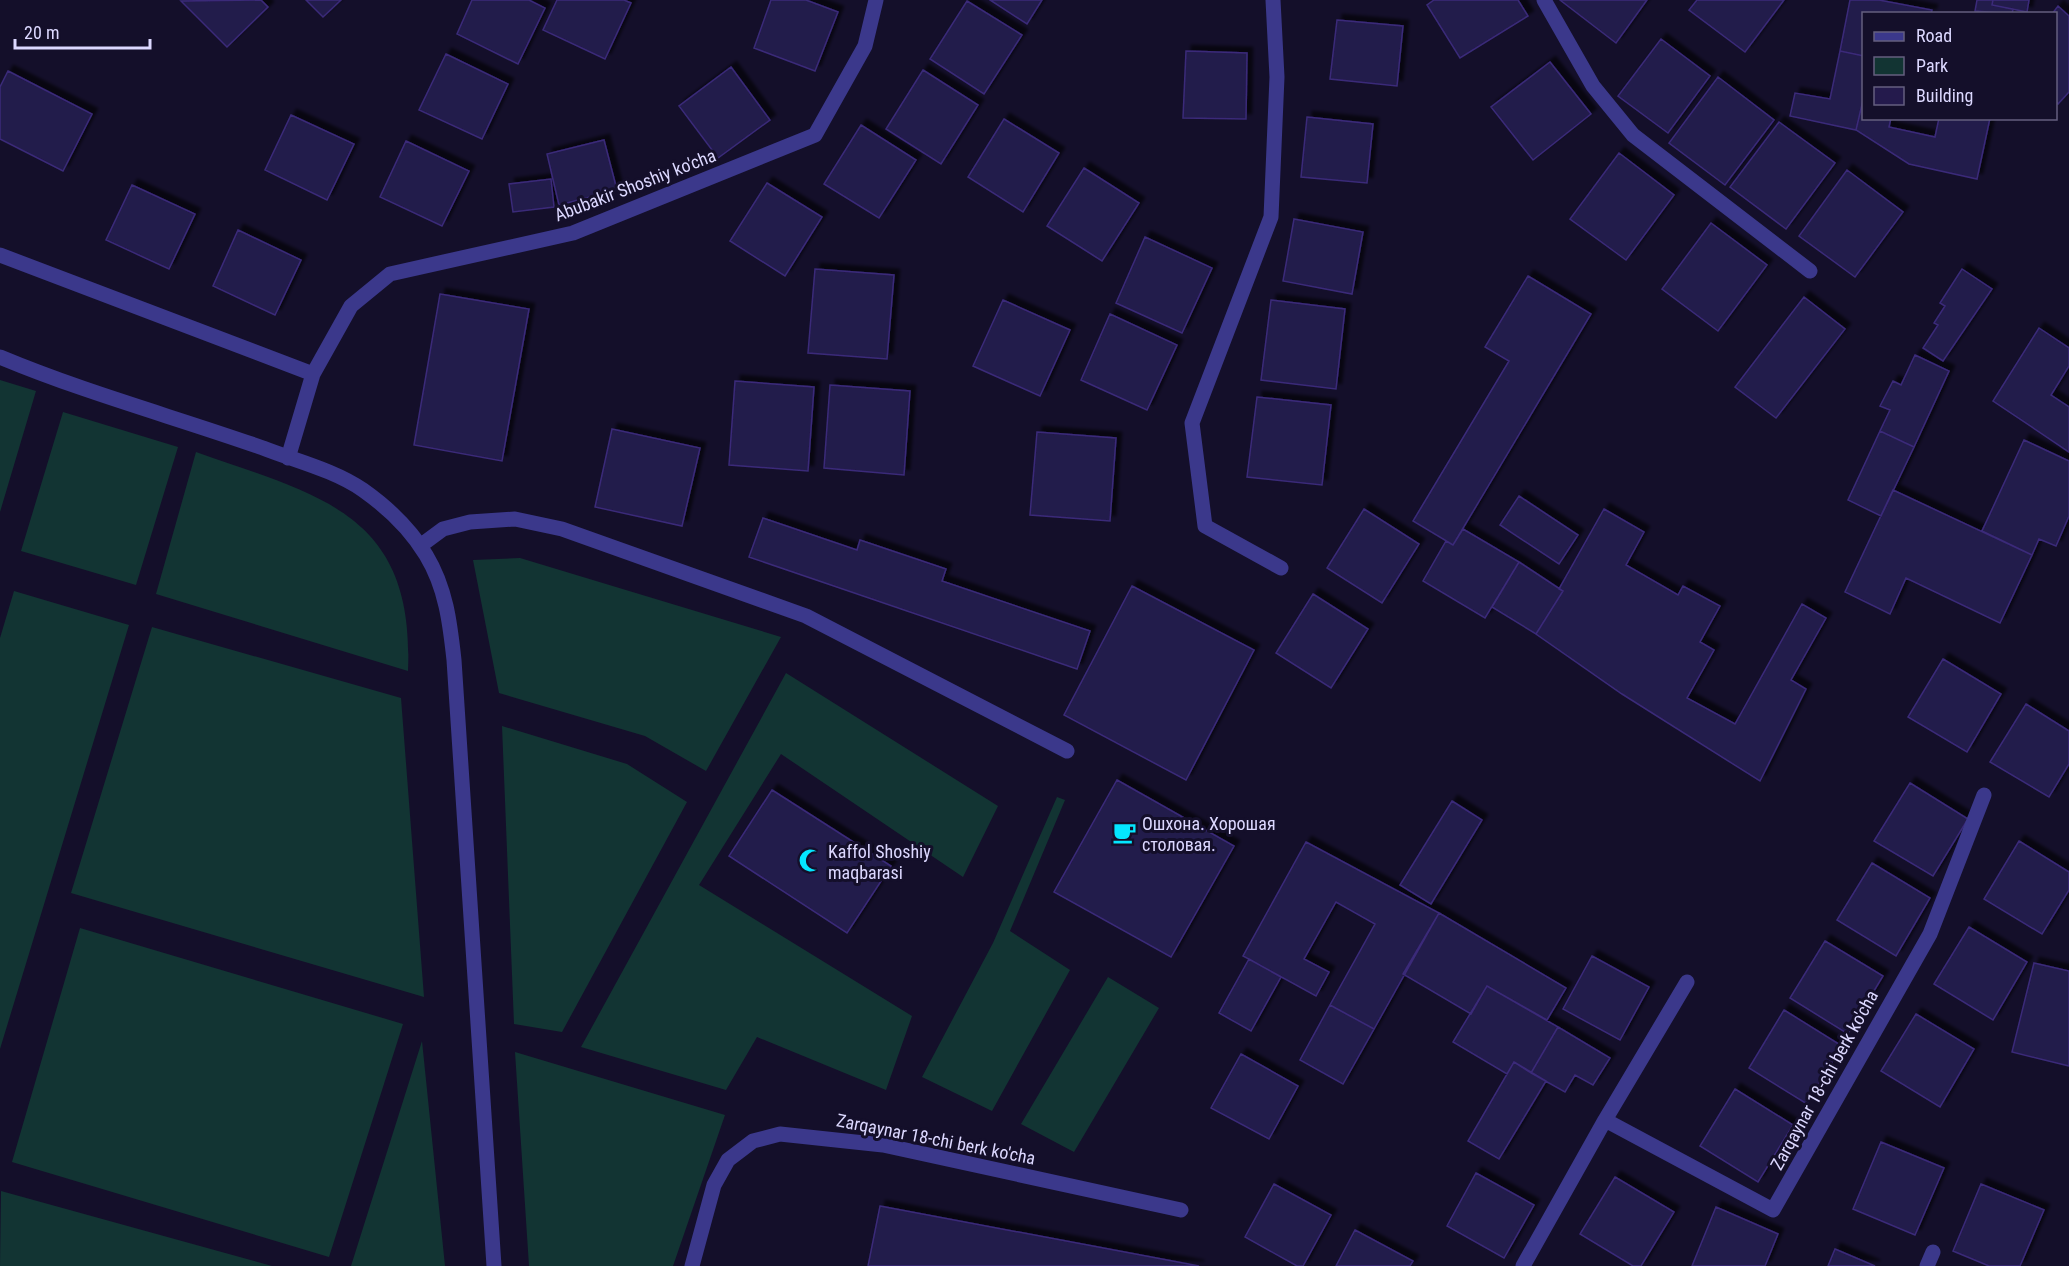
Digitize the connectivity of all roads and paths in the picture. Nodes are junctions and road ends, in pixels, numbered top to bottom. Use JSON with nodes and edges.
{"nodes":[{"id":1,"x":876,"y":0,"type":"edge"},
{"id":2,"x":1273,"y":0,"type":"edge"},
{"id":3,"x":1544,"y":0,"type":"edge"},
{"id":4,"x":0,"y":255,"type":"edge"},
{"id":5,"x":1810,"y":271,"type":"dead end"},
{"id":6,"x":0,"y":357,"type":"edge"},
{"id":7,"x":313,"y":374,"type":"junction"},
{"id":8,"x":288,"y":458,"type":"junction"},
{"id":9,"x":420,"y":546,"type":"junction"},
{"id":10,"x":1281,"y":568,"type":"dead end"},
{"id":11,"x":1067,"y":751,"type":"dead end"},
{"id":12,"x":1984,"y":795,"type":"dead end"},
{"id":13,"x":1687,"y":982,"type":"dead end"},
{"id":14,"x":1605,"y":1120,"type":"junction"},
{"id":15,"x":1181,"y":1210,"type":"dead end"},
{"id":16,"x":494,"y":1266,"type":"edge"},
{"id":17,"x":693,"y":1266,"type":"edge"},
{"id":18,"x":1523,"y":1266,"type":"edge"}],
"edges":[{"from":1,"to":7,"type":"street","name":"Abubakir Shoshiy ko'cha"},
{"from":2,"to":10,"type":"street"},
{"from":3,"to":5,"type":"street"},
{"from":4,"to":7,"type":"street"},
{"from":6,"to":8,"type":"street"},
{"from":7,"to":8,"type":"street","name":"Abubakir Shoshiy ko'cha"},
{"from":8,"to":9,"type":"street"},
{"from":9,"to":11,"type":"street"},
{"from":9,"to":16,"type":"street"},
{"from":12,"to":14,"type":"street","name":"Zarqaynar 18-chi berk ko'cha"},
{"from":13,"to":14,"type":"street"},
{"from":14,"to":18,"type":"street"},
{"from":15,"to":17,"type":"street","name":"Zarqaynar 18-chi berk ko'cha"}]}
